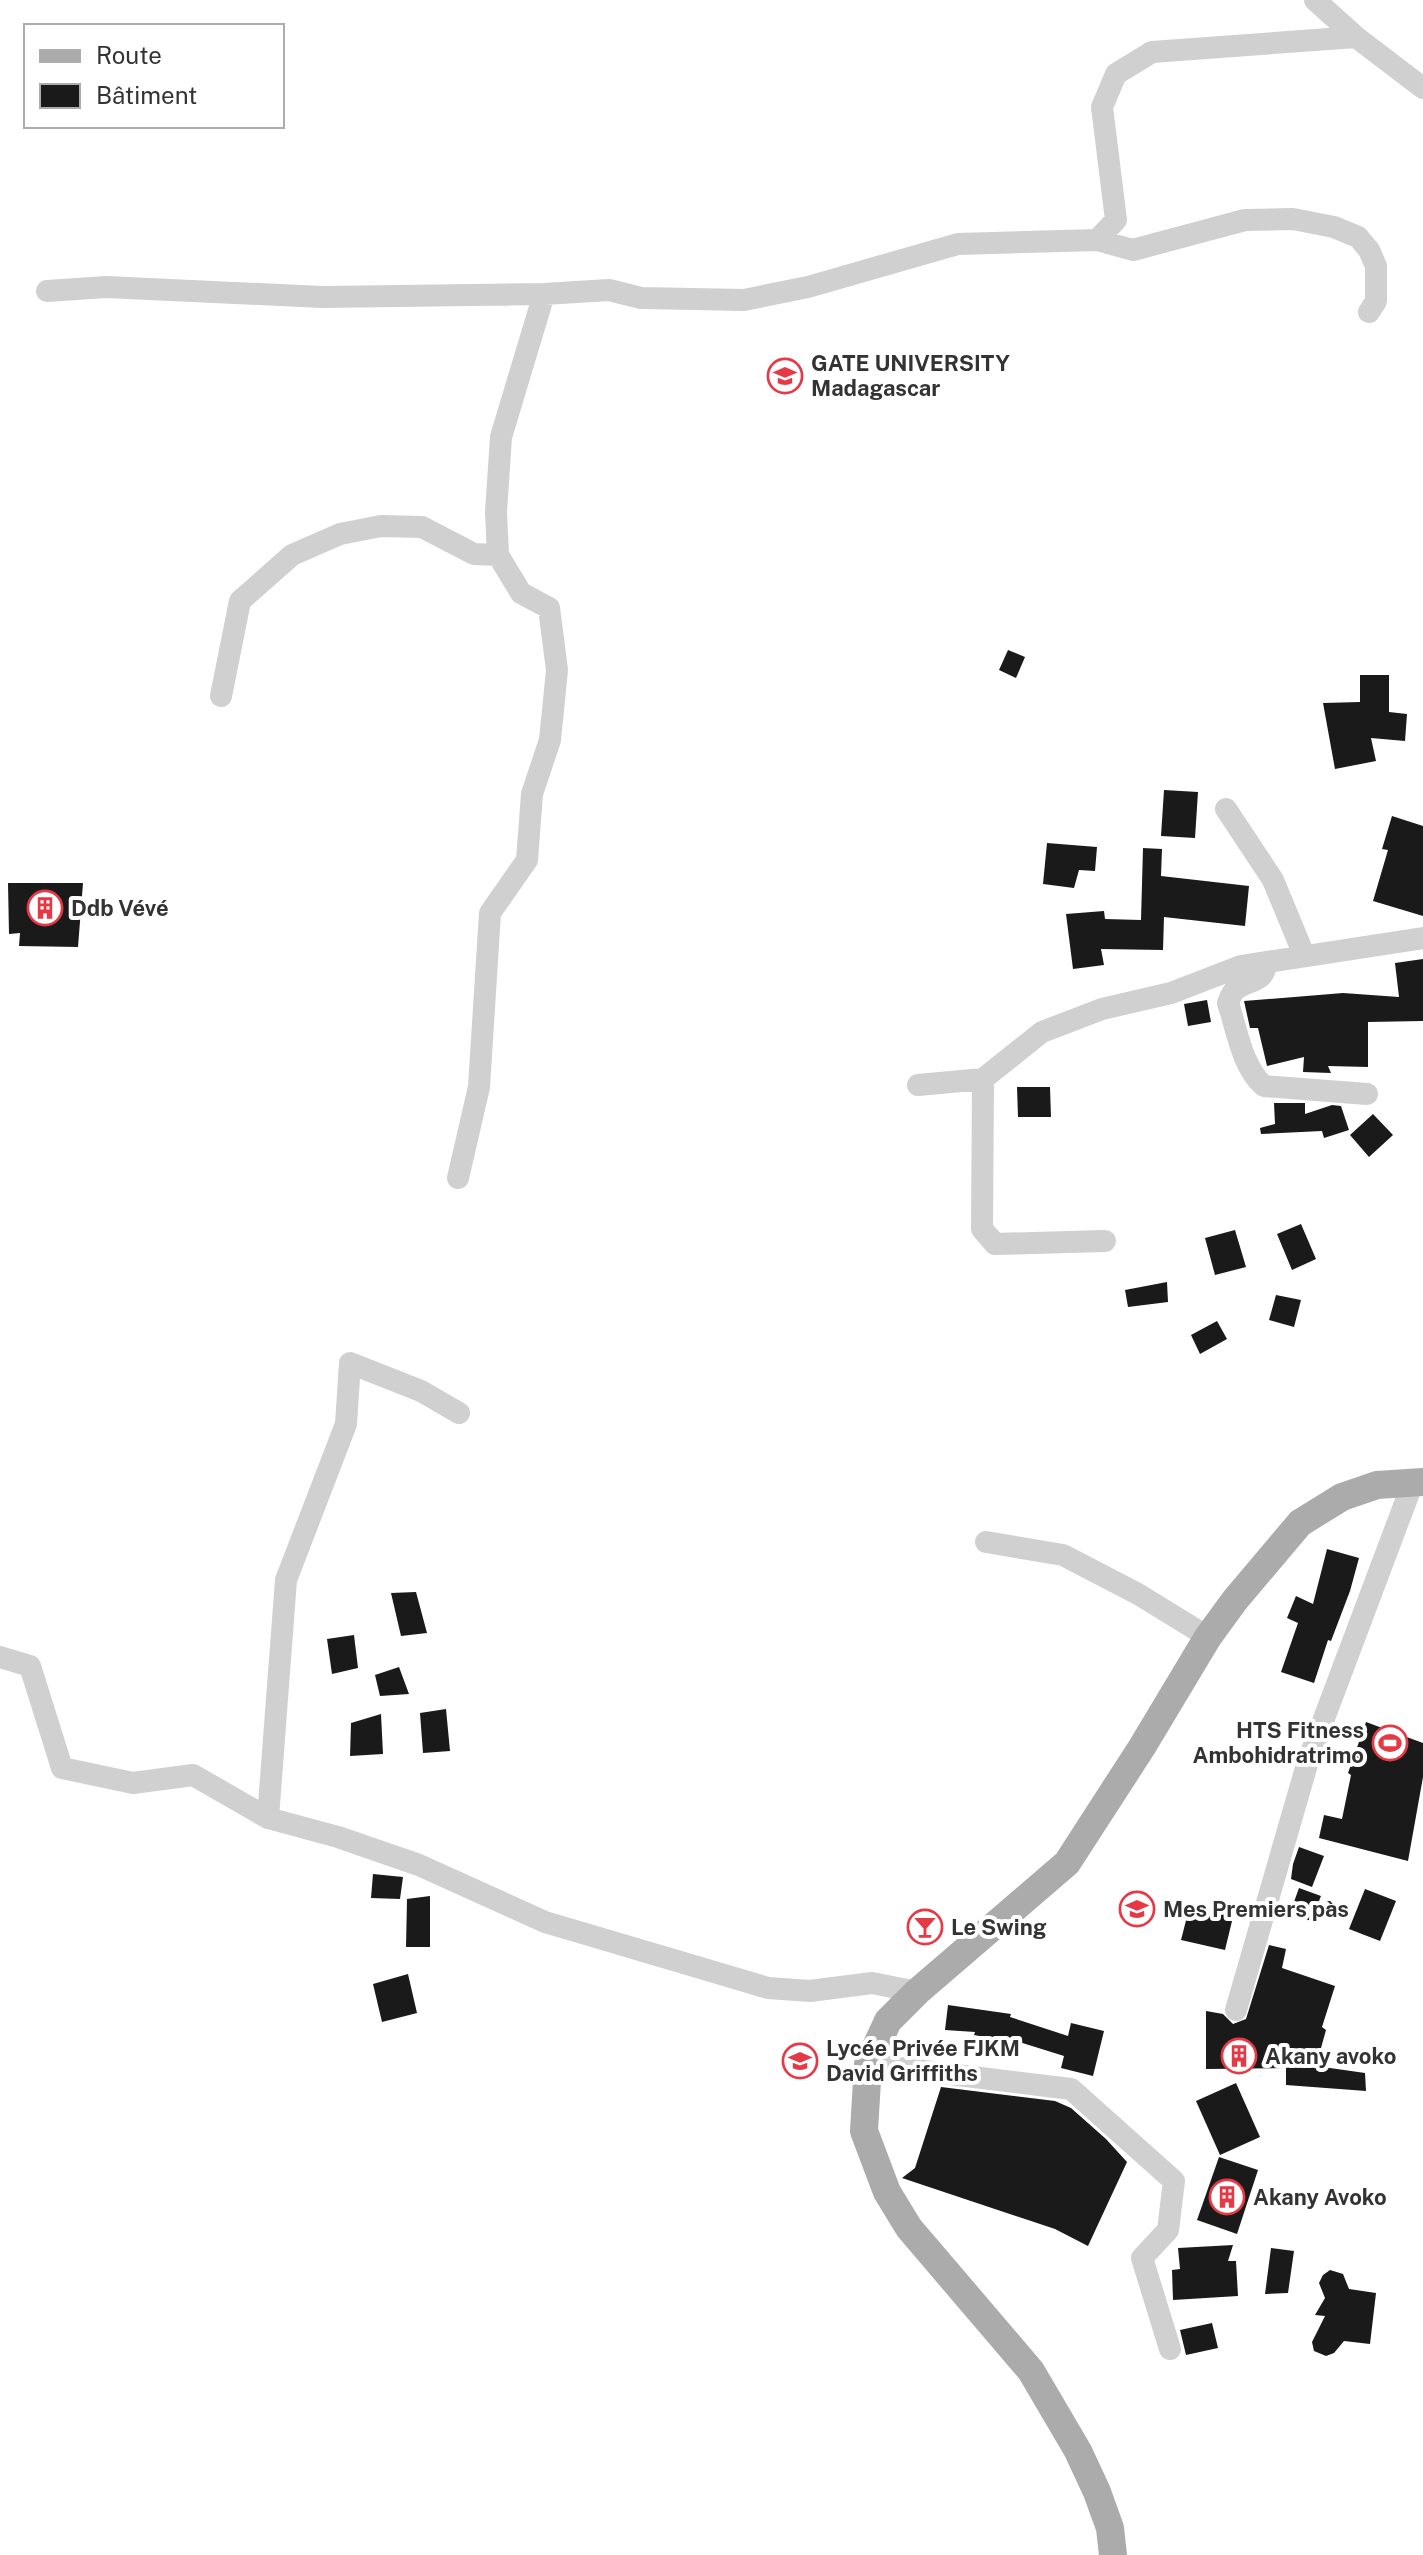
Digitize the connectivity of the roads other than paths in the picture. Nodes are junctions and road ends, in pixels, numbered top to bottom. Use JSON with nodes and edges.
{"nodes":[{"id":1,"x":1315,"y":0,"type":"edge"},
{"id":2,"x":1356,"y":37,"type":"junction"},
{"id":3,"x":1423,"y":88,"type":"edge"},
{"id":4,"x":1097,"y":240,"type":"junction"},
{"id":5,"x":47,"y":291,"type":"dead end"},
{"id":6,"x":544,"y":294,"type":"junction"},
{"id":7,"x":1369,"y":312,"type":"dead end"},
{"id":8,"x":498,"y":555,"type":"junction"},
{"id":9,"x":221,"y":696,"type":"dead end"},
{"id":10,"x":1226,"y":809,"type":"dead end"},
{"id":11,"x":1423,"y":938,"type":"edge"},
{"id":12,"x":1304,"y":955,"type":"junction"},
{"id":13,"x":1266,"y":962,"type":"junction"},
{"id":14,"x":983,"y":1079,"type":"junction"},
{"id":15,"x":918,"y":1085,"type":"dead end"},
{"id":16,"x":1367,"y":1094,"type":"dead end"},
{"id":17,"x":458,"y":1178,"type":"dead end"},
{"id":18,"x":1105,"y":1241,"type":"dead end"},
{"id":19,"x":459,"y":1413,"type":"dead end"},
{"id":20,"x":1418,"y":1482,"type":"edge"},
{"id":21,"x":986,"y":1542,"type":"dead end"},
{"id":22,"x":1208,"y":1637,"type":"junction"},
{"id":23,"x":0,"y":1657,"type":"edge"},
{"id":24,"x":268,"y":1818,"type":"junction"},
{"id":25,"x":917,"y":1992,"type":"junction"},
{"id":26,"x":1236,"y":2010,"type":"dead end"},
{"id":27,"x":868,"y":2064,"type":"junction"},
{"id":28,"x":1170,"y":2349,"type":"dead end"},
{"id":29,"x":1113,"y":2555,"type":"edge"}],
"edges":[{"from":1,"to":2,"type":"street"},
{"from":2,"to":3,"type":"street"},
{"from":2,"to":4,"type":"street"},
{"from":4,"to":6,"type":"street"},
{"from":4,"to":7,"type":"street"},
{"from":5,"to":6,"type":"street"},
{"from":6,"to":8,"type":"street"},
{"from":8,"to":9,"type":"street"},
{"from":8,"to":17,"type":"street"},
{"from":10,"to":12,"type":"street"},
{"from":11,"to":12,"type":"street"},
{"from":12,"to":13,"type":"street"},
{"from":13,"to":14,"type":"street"},
{"from":13,"to":16,"type":"street"},
{"from":14,"to":15,"type":"street"},
{"from":14,"to":18,"type":"street"},
{"from":19,"to":24,"type":"street"},
{"from":20,"to":22,"type":"main road"},
{"from":20,"to":26,"type":"street"},
{"from":21,"to":22,"type":"street"},
{"from":22,"to":25,"type":"main road"},
{"from":23,"to":24,"type":"street"},
{"from":24,"to":25,"type":"street"},
{"from":25,"to":27,"type":"main road"},
{"from":27,"to":28,"type":"street"},
{"from":27,"to":29,"type":"main road"}]}
